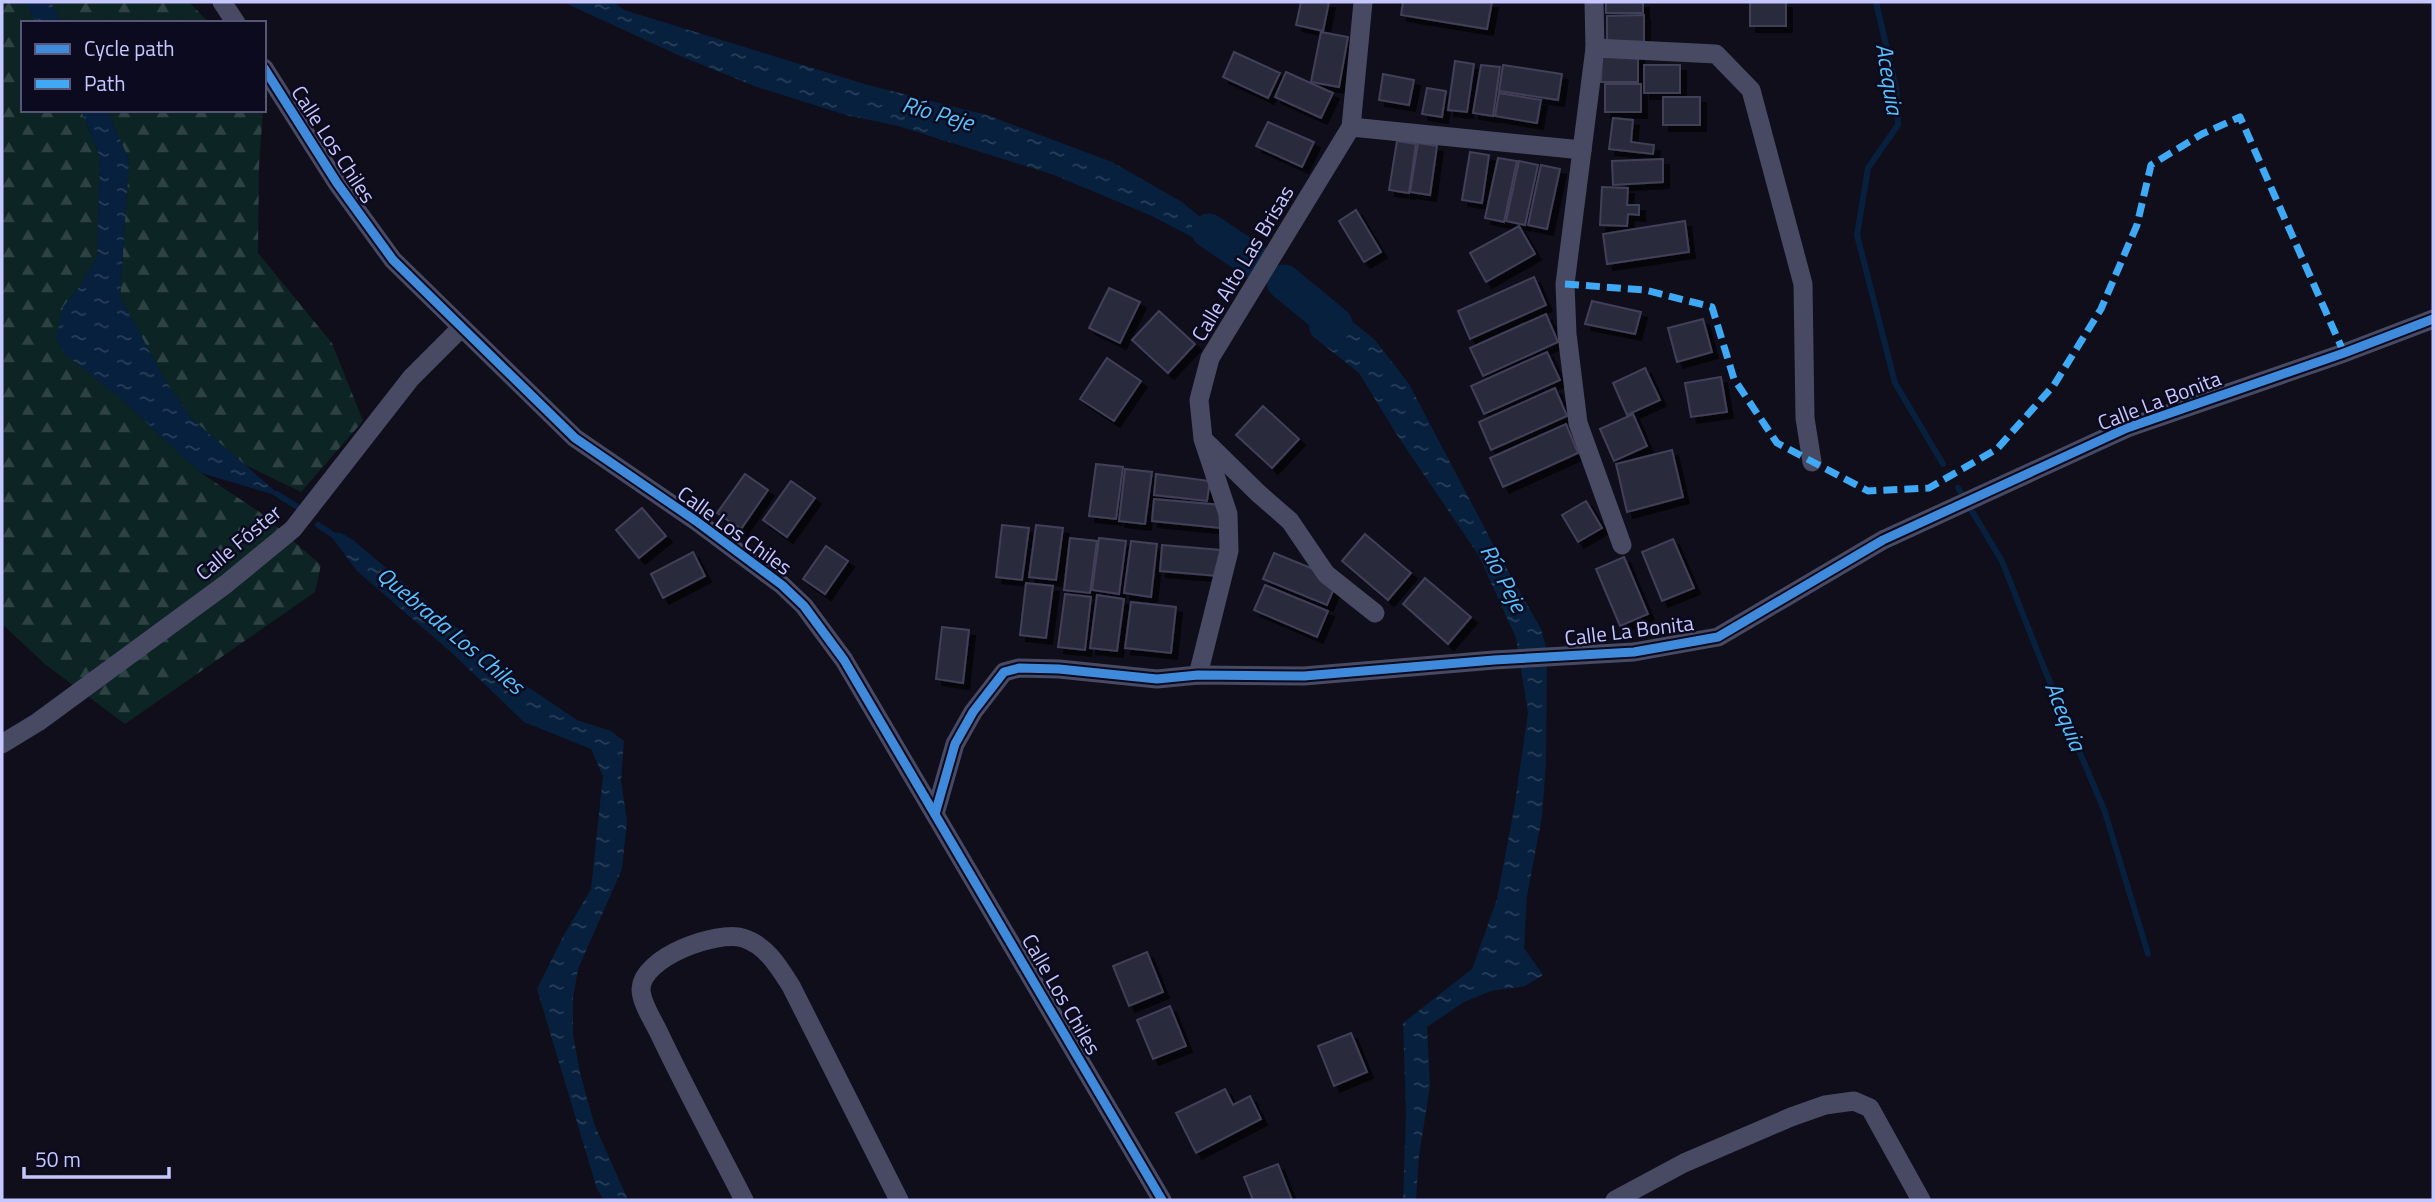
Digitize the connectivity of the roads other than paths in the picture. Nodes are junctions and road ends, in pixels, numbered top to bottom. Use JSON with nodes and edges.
{"nodes":[{"id":1,"x":222,"y":2,"type":"edge"},
{"id":2,"x":1363,"y":2,"type":"edge"},
{"id":3,"x":1594,"y":2,"type":"edge"},
{"id":4,"x":235,"y":21,"type":"edge"},
{"id":5,"x":1595,"y":48,"type":"junction"},
{"id":6,"x":266,"y":71,"type":"edge"},
{"id":7,"x":1351,"y":128,"type":"junction"},
{"id":8,"x":1582,"y":150,"type":"junction"},
{"id":9,"x":2433,"y":319,"type":"edge"},
{"id":10,"x":461,"y":328,"type":"junction"},
{"id":11,"x":1203,"y":439,"type":"junction"},
{"id":12,"x":1812,"y":463,"type":"dead end"},
{"id":13,"x":1622,"y":545,"type":"dead end"},
{"id":14,"x":1375,"y":613,"type":"dead end"},
{"id":15,"x":1198,"y":675,"type":"junction"},
{"id":16,"x":2,"y":744,"type":"edge"},
{"id":17,"x":935,"y":814,"type":"junction"},
{"id":18,"x":744,"y":1200,"type":"edge"},
{"id":19,"x":899,"y":1200,"type":"edge"},
{"id":20,"x":1162,"y":1200,"type":"edge"},
{"id":21,"x":1615,"y":1200,"type":"edge"},
{"id":22,"x":1921,"y":1200,"type":"edge"}],
"edges":[{"from":1,"to":4,"type":"street"},
{"from":2,"to":7,"type":"street","name":"Calle Alto Las Brisas"},
{"from":3,"to":5,"type":"street"},
{"from":5,"to":8,"type":"street"},
{"from":5,"to":12,"type":"street"},
{"from":6,"to":10,"type":"street","name":"Calle Los Chiles"},
{"from":7,"to":8,"type":"street"},
{"from":7,"to":11,"type":"street","name":"Calle Alto Las Brisas"},
{"from":8,"to":13,"type":"street"},
{"from":9,"to":15,"type":"street","name":"Calle La Bonita"},
{"from":10,"to":16,"type":"street","name":"Calle Fóster"},
{"from":10,"to":17,"type":"street","name":"Calle Los Chiles"},
{"from":11,"to":14,"type":"street"},
{"from":11,"to":15,"type":"street","name":"Calle Alto Las Brisas"},
{"from":15,"to":17,"type":"street","name":"Calle La Bonita"},
{"from":17,"to":20,"type":"street","name":"Calle Los Chiles"},
{"from":18,"to":19,"type":"street"},
{"from":21,"to":22,"type":"street"}]}
